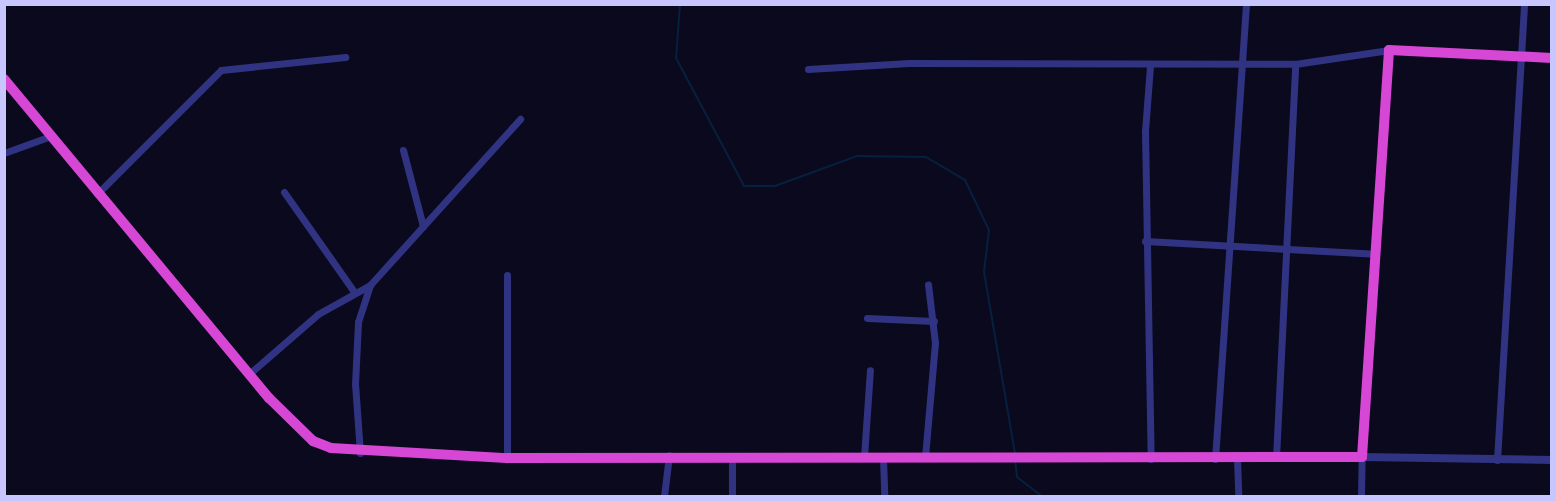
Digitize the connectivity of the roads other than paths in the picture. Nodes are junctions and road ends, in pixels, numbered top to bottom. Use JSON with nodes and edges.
{"nodes":[{"id":1,"x":1246,"y":4,"type":"edge"},
{"id":2,"x":1524,"y":4,"type":"edge"},
{"id":3,"x":1389,"y":50,"type":"junction"},
{"id":4,"x":1521,"y":56,"type":"junction"},
{"id":5,"x":345,"y":57,"type":"dead end"},
{"id":6,"x":1551,"y":58,"type":"edge"},
{"id":7,"x":1295,"y":64,"type":"junction"},
{"id":8,"x":1243,"y":65,"type":"junction"},
{"id":9,"x":1150,"y":66,"type":"junction"},
{"id":10,"x":808,"y":69,"type":"dead end"},
{"id":11,"x":4,"y":79,"type":"edge"},
{"id":12,"x":520,"y":119,"type":"dead end"},
{"id":13,"x":48,"y":137,"type":"junction"},
{"id":14,"x":403,"y":150,"type":"dead end"},
{"id":15,"x":4,"y":153,"type":"edge"},
{"id":16,"x":284,"y":192,"type":"dead end"},
{"id":17,"x":96,"y":195,"type":"junction"},
{"id":18,"x":423,"y":226,"type":"junction"},
{"id":19,"x":1145,"y":241,"type":"junction"},
{"id":20,"x":1228,"y":246,"type":"junction"},
{"id":21,"x":1285,"y":249,"type":"junction"},
{"id":22,"x":1375,"y":254,"type":"junction"},
{"id":23,"x":507,"y":275,"type":"dead end"},
{"id":24,"x":928,"y":284,"type":"dead end"},
{"id":25,"x":370,"y":285,"type":"junction"},
{"id":26,"x":353,"y":290,"type":"junction"},
{"id":27,"x":867,"y":318,"type":"dead end"},
{"id":28,"x":934,"y":321,"type":"junction"},
{"id":29,"x":870,"y":370,"type":"dead end"},
{"id":30,"x":249,"y":374,"type":"junction"},
{"id":31,"x":360,"y":453,"type":"junction"},
{"id":32,"x":669,"y":456,"type":"junction"},
{"id":33,"x":864,"y":457,"type":"junction"},
{"id":34,"x":925,"y":457,"type":"junction"},
{"id":35,"x":507,"y":458,"type":"junction"},
{"id":36,"x":732,"y":458,"type":"junction"},
{"id":37,"x":883,"y":458,"type":"junction"},
{"id":38,"x":1237,"y":458,"type":"junction"},
{"id":39,"x":1276,"y":458,"type":"junction"},
{"id":40,"x":1362,"y":458,"type":"junction"},
{"id":41,"x":1151,"y":459,"type":"junction"},
{"id":42,"x":1215,"y":459,"type":"junction"},
{"id":43,"x":1497,"y":460,"type":"junction"},
{"id":44,"x":1551,"y":460,"type":"edge"},
{"id":45,"x":664,"y":496,"type":"edge"},
{"id":46,"x":732,"y":496,"type":"edge"},
{"id":47,"x":884,"y":496,"type":"edge"},
{"id":48,"x":1238,"y":496,"type":"edge"},
{"id":49,"x":1361,"y":496,"type":"edge"}],
"edges":[{"from":1,"to":8,"type":"street"},
{"from":2,"to":4,"type":"street"},
{"from":3,"to":4,"type":"highway"},
{"from":3,"to":7,"type":"street"},
{"from":3,"to":22,"type":"highway"},
{"from":4,"to":6,"type":"highway"},
{"from":4,"to":43,"type":"street"},
{"from":5,"to":17,"type":"street"},
{"from":7,"to":8,"type":"street"},
{"from":7,"to":21,"type":"street"},
{"from":8,"to":9,"type":"street"},
{"from":8,"to":20,"type":"street"},
{"from":9,"to":10,"type":"street"},
{"from":9,"to":19,"type":"street"},
{"from":11,"to":13,"type":"highway"},
{"from":12,"to":18,"type":"street"},
{"from":13,"to":15,"type":"street"},
{"from":13,"to":17,"type":"highway"},
{"from":14,"to":18,"type":"street"},
{"from":16,"to":26,"type":"street"},
{"from":17,"to":30,"type":"highway"},
{"from":18,"to":25,"type":"street"},
{"from":19,"to":20,"type":"street"},
{"from":19,"to":41,"type":"street"},
{"from":20,"to":21,"type":"street"},
{"from":20,"to":42,"type":"street"},
{"from":21,"to":22,"type":"street"},
{"from":21,"to":39,"type":"street"},
{"from":22,"to":40,"type":"highway"},
{"from":23,"to":35,"type":"street"},
{"from":24,"to":28,"type":"street"},
{"from":25,"to":26,"type":"street"},
{"from":25,"to":31,"type":"street"},
{"from":26,"to":30,"type":"street"},
{"from":27,"to":28,"type":"street"},
{"from":28,"to":34,"type":"street"},
{"from":29,"to":33,"type":"street"},
{"from":30,"to":31,"type":"highway"},
{"from":31,"to":35,"type":"highway"},
{"from":32,"to":35,"type":"highway"},
{"from":32,"to":36,"type":"highway"},
{"from":32,"to":45,"type":"street"},
{"from":33,"to":36,"type":"highway"},
{"from":33,"to":37,"type":"highway"},
{"from":34,"to":37,"type":"highway"},
{"from":34,"to":41,"type":"highway"},
{"from":36,"to":46,"type":"street"},
{"from":37,"to":47,"type":"street"},
{"from":38,"to":39,"type":"highway"},
{"from":38,"to":42,"type":"highway"},
{"from":38,"to":48,"type":"street"},
{"from":39,"to":40,"type":"highway"},
{"from":40,"to":43,"type":"street"},
{"from":40,"to":49,"type":"street"},
{"from":41,"to":42,"type":"highway"},
{"from":43,"to":44,"type":"street"}]}
